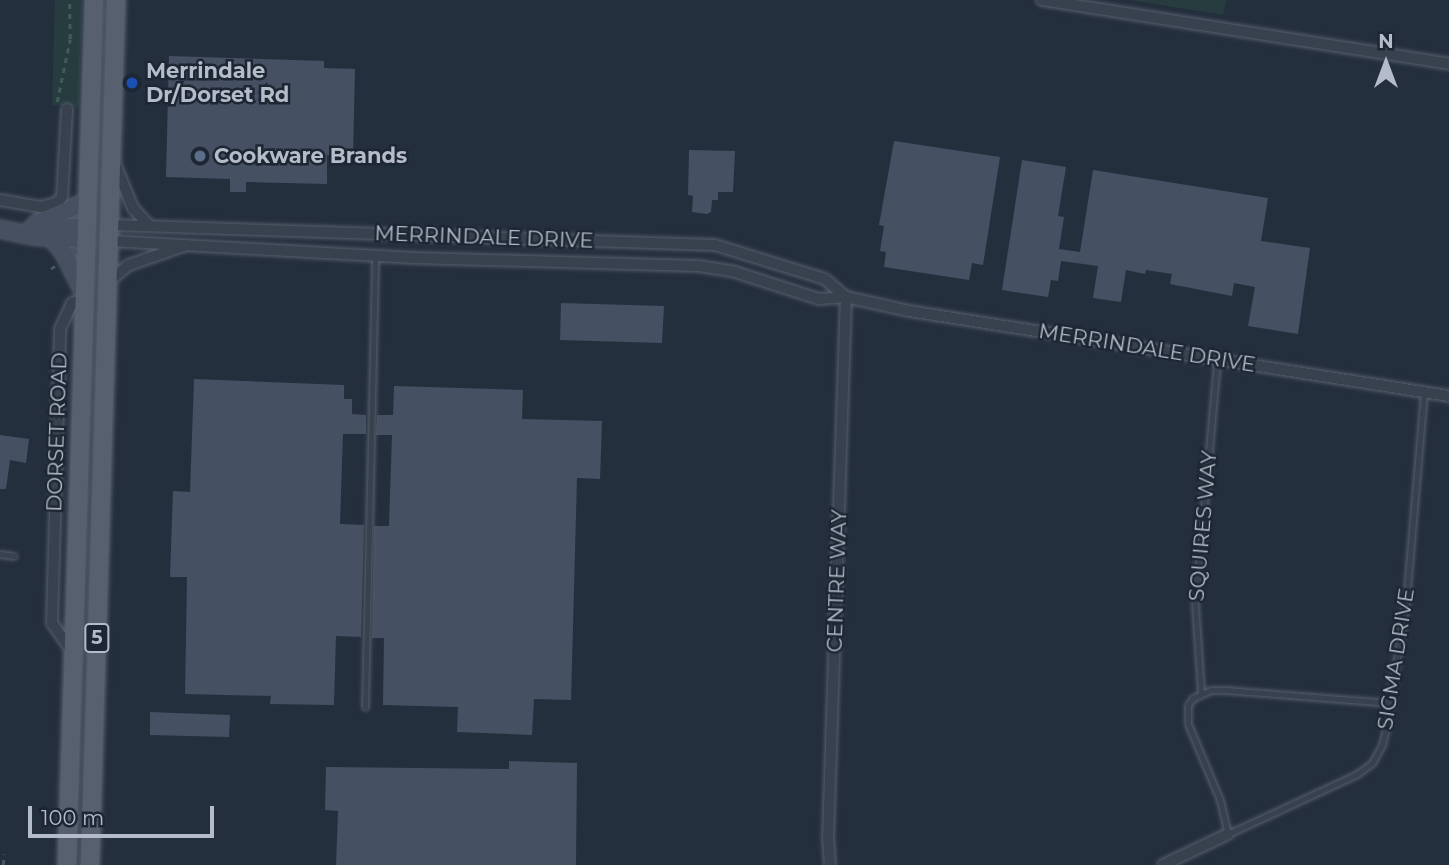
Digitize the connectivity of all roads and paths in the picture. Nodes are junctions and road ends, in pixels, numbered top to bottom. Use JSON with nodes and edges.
{"nodes":[{"id":1,"x":93,"y":0,"type":"edge"},
{"id":2,"x":116,"y":0,"type":"edge"},
{"id":3,"x":1042,"y":0,"type":"edge"},
{"id":4,"x":1449,"y":64,"type":"edge"},
{"id":5,"x":67,"y":109,"type":"dead end"},
{"id":6,"x":112,"y":158,"type":"junction"},
{"id":7,"x":0,"y":200,"type":"edge"},
{"id":8,"x":86,"y":202,"type":"junction"},
{"id":9,"x":150,"y":226,"type":"junction"},
{"id":10,"x":24,"y":228,"type":"junction"},
{"id":11,"x":1,"y":229,"type":"edge"},
{"id":12,"x":111,"y":233,"type":"junction"},
{"id":13,"x":86,"y":234,"type":"junction"},
{"id":14,"x":376,"y":234,"type":"junction"},
{"id":15,"x":513,"y":238,"type":"junction"},
{"id":16,"x":53,"y":239,"type":"junction"},
{"id":17,"x":192,"y":243,"type":"junction"},
{"id":18,"x":375,"y":257,"type":"junction"},
{"id":19,"x":513,"y":261,"type":"junction"},
{"id":20,"x":109,"y":281,"type":"junction"},
{"id":21,"x":85,"y":297,"type":"junction"},
{"id":22,"x":846,"y":297,"type":"junction"},
{"id":23,"x":1217,"y":359,"type":"junction"},
{"id":24,"x":1424,"y":392,"type":"junction"},
{"id":25,"x":1449,"y":396,"type":"edge"},
{"id":26,"x":0,"y":554,"type":"edge"},
{"id":27,"x":13,"y":556,"type":"dead end"},
{"id":28,"x":72,"y":682,"type":"junction"},
{"id":29,"x":96,"y":682,"type":"junction"},
{"id":30,"x":1201,"y":692,"type":"junction"},
{"id":31,"x":1390,"y":703,"type":"junction"},
{"id":32,"x":365,"y":707,"type":"dead end"},
{"id":33,"x":1228,"y":834,"type":"junction"},
{"id":34,"x":4,"y":854,"type":"dead end"},
{"id":35,"x":3,"y":865,"type":"edge"},
{"id":36,"x":66,"y":865,"type":"edge"},
{"id":37,"x":89,"y":865,"type":"edge"},
{"id":38,"x":830,"y":865,"type":"edge"},
{"id":39,"x":1163,"y":865,"type":"edge"}],
"edges":[{"from":1,"to":8,"type":"main road","name":"DORSET ROAD","number":"5"},
{"from":2,"to":6,"type":"main road","number":"5"},
{"from":3,"to":4,"type":"street"},
{"from":5,"to":7,"type":"street"},
{"from":6,"to":9,"type":"street"},
{"from":6,"to":12,"type":"main road","number":"5"},
{"from":8,"to":10,"type":"main road"},
{"from":8,"to":13,"type":"main road","name":"DORSET ROAD","number":"5"},
{"from":9,"to":12,"type":"street","name":"MERRINDALE DRIVE"},
{"from":9,"to":14,"type":"street","name":"MERRINDALE DRIVE"},
{"from":10,"to":11,"type":"main road"},
{"from":10,"to":13,"type":"main road"},
{"from":11,"to":16,"type":"main road"},
{"from":12,"to":13,"type":"main road"},
{"from":12,"to":17,"type":"street","name":"MERRINDALE DRIVE"},
{"from":12,"to":20,"type":"main road","number":"5"},
{"from":13,"to":16,"type":"main road"},
{"from":13,"to":21,"type":"main road","name":"DORSET ROAD","number":"5"},
{"from":14,"to":15,"type":"street","name":"MERRINDALE DRIVE"},
{"from":14,"to":18,"type":"street"},
{"from":15,"to":19,"type":"street"},
{"from":15,"to":22,"type":"street","name":"MERRINDALE DRIVE"},
{"from":16,"to":21,"type":"main road"},
{"from":17,"to":18,"type":"street","name":"MERRINDALE DRIVE"},
{"from":17,"to":20,"type":"street"},
{"from":18,"to":19,"type":"street","name":"MERRINDALE DRIVE"},
{"from":18,"to":32,"type":"lane"},
{"from":19,"to":22,"type":"street","name":"MERRINDALE DRIVE"},
{"from":20,"to":29,"type":"main road","number":"5"},
{"from":21,"to":28,"type":"main road","name":"DORSET ROAD","number":"5"},
{"from":22,"to":23,"type":"street","name":"MERRINDALE DRIVE"},
{"from":22,"to":38,"type":"street","name":"CENTRE WAY"},
{"from":23,"to":24,"type":"street","name":"MERRINDALE DRIVE"},
{"from":23,"to":30,"type":"lane","name":"SQUIRES WAY"},
{"from":24,"to":25,"type":"street","name":"MERRINDALE DRIVE"},
{"from":24,"to":31,"type":"lane","name":"SIGMA DRIVE"},
{"from":26,"to":27,"type":"lane"},
{"from":28,"to":29,"type":"main road"},
{"from":28,"to":36,"type":"main road","name":"DORSET ROAD","number":"5"},
{"from":29,"to":37,"type":"main road","number":"5"},
{"from":30,"to":31,"type":"lane"},
{"from":30,"to":33,"type":"lane"},
{"from":31,"to":33,"type":"lane","name":"SIGMA DRIVE"},
{"from":33,"to":39,"type":"street"},
{"from":34,"to":35,"type":"path"}]}
